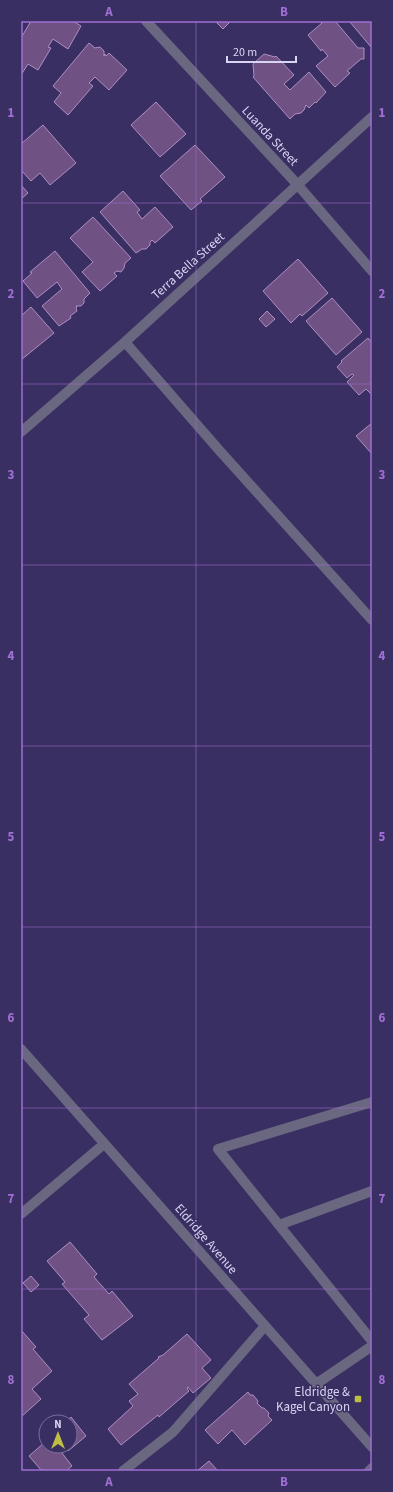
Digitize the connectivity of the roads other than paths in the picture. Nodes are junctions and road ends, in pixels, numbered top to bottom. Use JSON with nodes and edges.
{"nodes":[{"id":1,"x":146,"y":21,"type":"edge"},
{"id":2,"x":372,"y":117,"type":"edge"},
{"id":3,"x":297,"y":184,"type":"junction"},
{"id":4,"x":372,"y":271,"type":"edge"},
{"id":5,"x":125,"y":342,"type":"junction"},
{"id":6,"x":21,"y":432,"type":"edge"},
{"id":7,"x":372,"y":620,"type":"edge"},
{"id":8,"x":21,"y":1049,"type":"edge"},
{"id":9,"x":372,"y":1102,"type":"edge"},
{"id":10,"x":104,"y":1144,"type":"junction"},
{"id":11,"x":372,"y":1191,"type":"edge"},
{"id":12,"x":21,"y":1214,"type":"edge"},
{"id":13,"x":279,"y":1225,"type":"junction"},
{"id":14,"x":265,"y":1326,"type":"junction"},
{"id":15,"x":372,"y":1341,"type":"edge"},
{"id":16,"x":372,"y":1346,"type":"edge"},
{"id":17,"x":316,"y":1384,"type":"junction"},
{"id":18,"x":372,"y":1447,"type":"edge"},
{"id":19,"x":372,"y":1468,"type":"edge"},
{"id":20,"x":123,"y":1471,"type":"edge"},
{"id":21,"x":369,"y":1471,"type":"edge"}],
"edges":[{"from":1,"to":3,"type":"street","name":"Luanda Street"},
{"from":2,"to":3,"type":"street","name":"Terra Bella Street"},
{"from":3,"to":4,"type":"street","name":"Luanda Street"},
{"from":3,"to":5,"type":"street","name":"Terra Bella Street"},
{"from":5,"to":6,"type":"street","name":"Terra Bella Street"},
{"from":5,"to":7,"type":"street"},
{"from":8,"to":10,"type":"street","name":"Eldridge Avenue"},
{"from":9,"to":13,"type":"street"},
{"from":10,"to":12,"type":"street"},
{"from":10,"to":14,"type":"street","name":"Eldridge Avenue"},
{"from":11,"to":13,"type":"street"},
{"from":13,"to":15,"type":"street"},
{"from":14,"to":17,"type":"street","name":"Eldridge Avenue"},
{"from":14,"to":20,"type":"street"},
{"from":16,"to":17,"type":"street"},
{"from":17,"to":18,"type":"street","name":"Eldridge Avenue"},
{"from":19,"to":21,"type":"street"}]}
